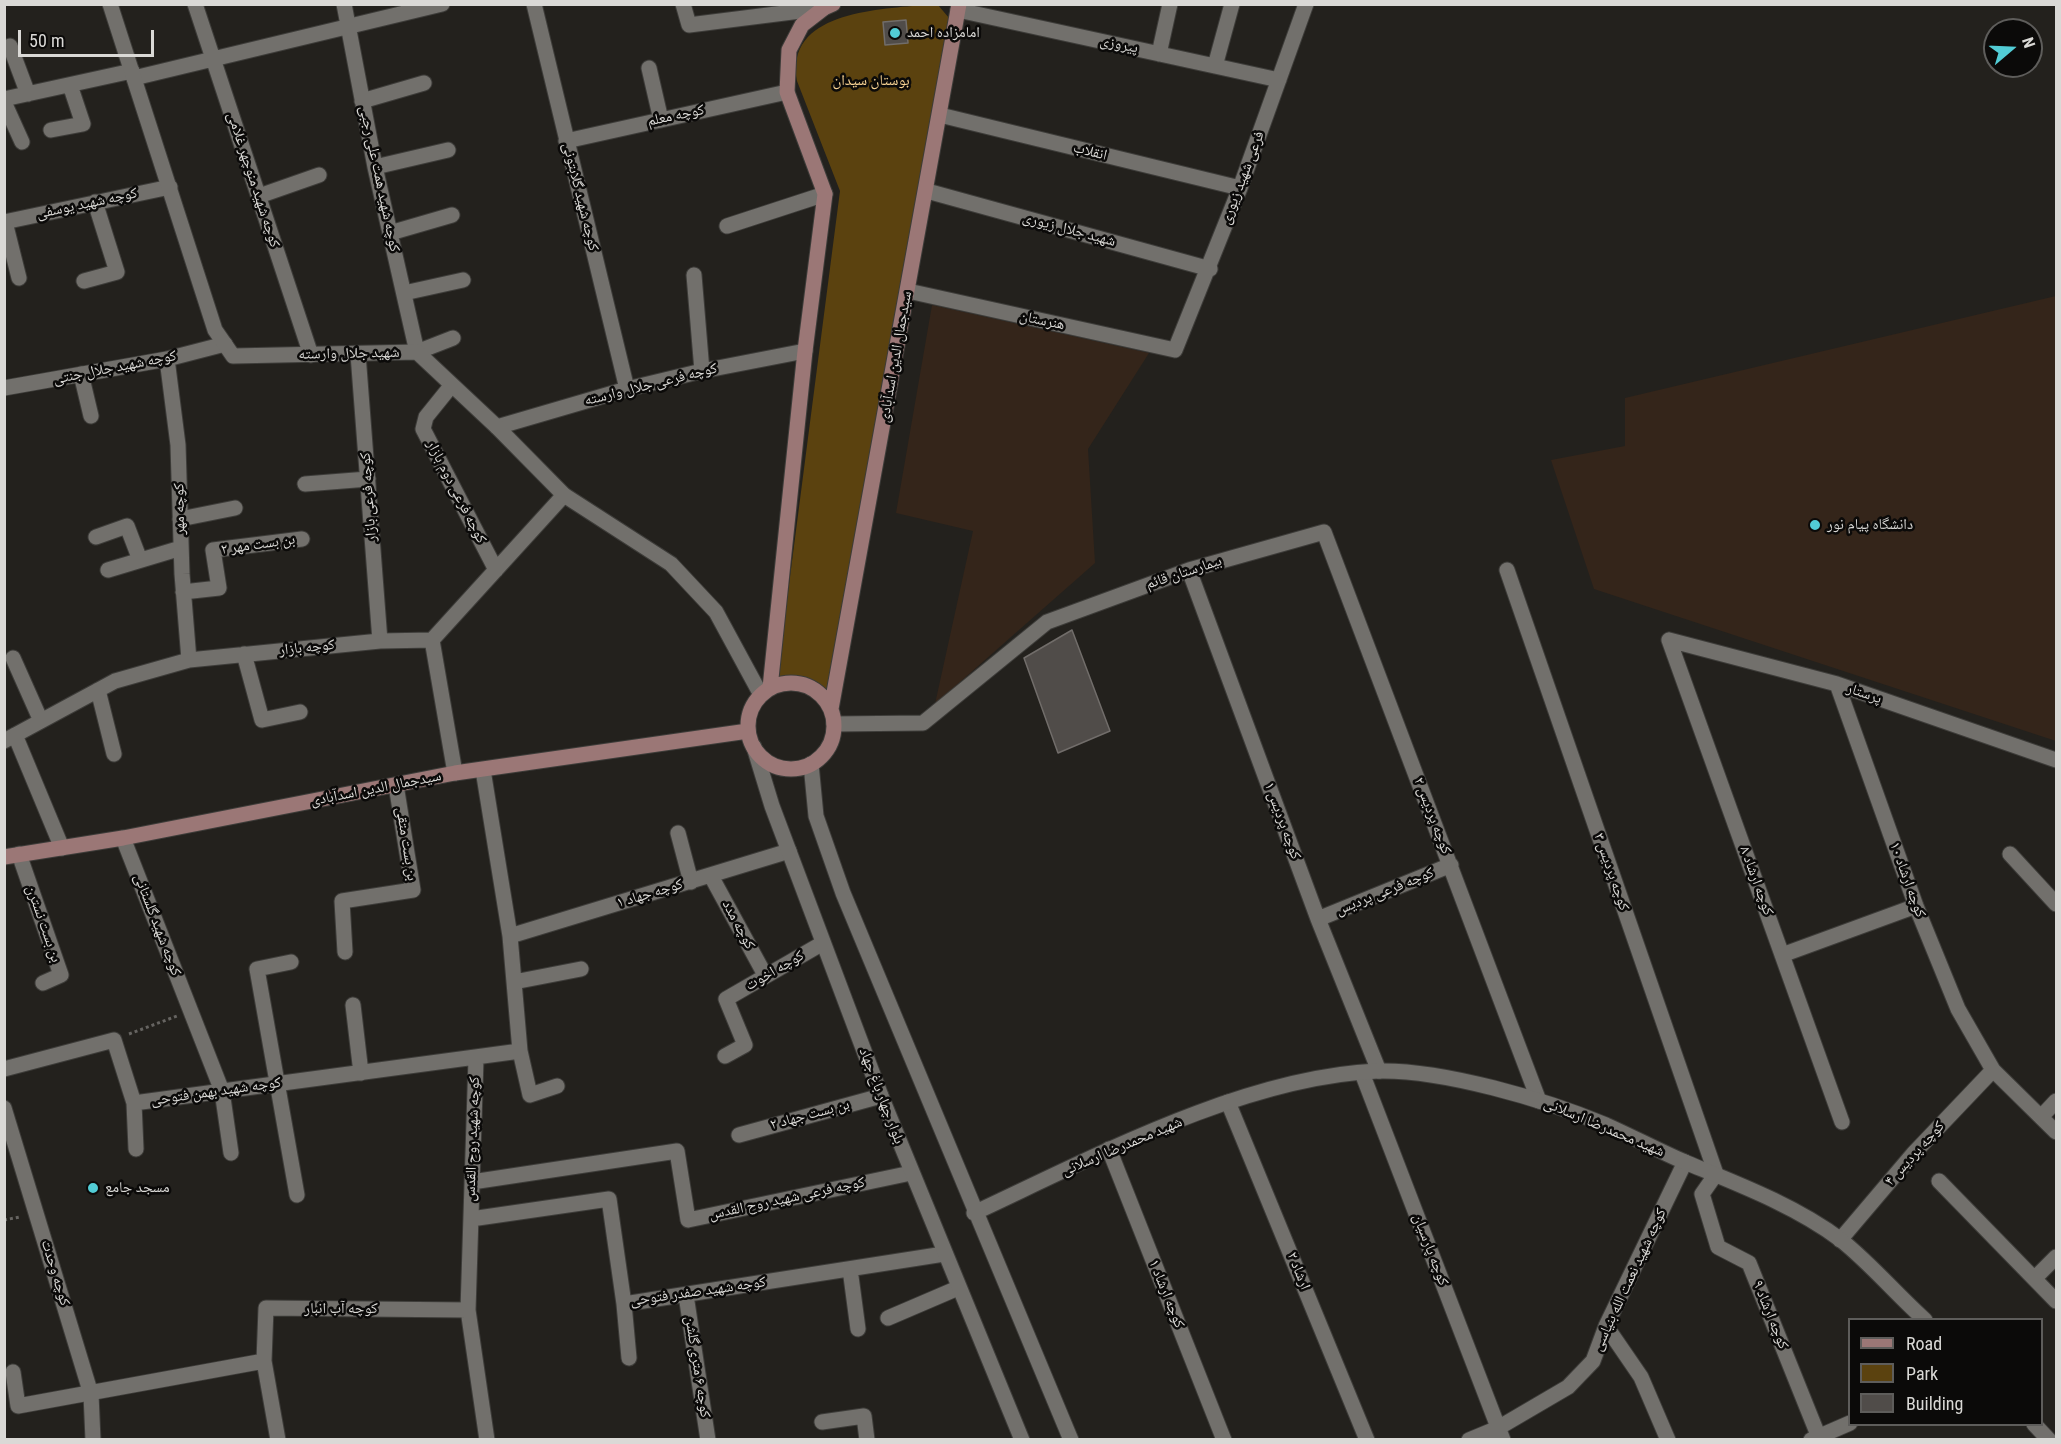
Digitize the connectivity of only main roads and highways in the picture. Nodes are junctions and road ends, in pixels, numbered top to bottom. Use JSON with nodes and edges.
{"nodes":[{"id":1,"x":828,"y":6,"type":"edge"},
{"id":2,"x":959,"y":7,"type":"edge"},
{"id":3,"x":766,"y":692,"type":"junction"},
{"id":4,"x":832,"y":717,"type":"junction"},
{"id":5,"x":748,"y":731,"type":"junction"},
{"id":6,"x":12,"y":855,"type":"edge"}],
"edges":[{"from":1,"to":3,"type":"main road"},
{"from":2,"to":4,"type":"main road","name":"سیدجمال الدین اسدآبادی"},
{"from":3,"to":4,"type":"main road"},
{"from":3,"to":5,"type":"main road"},
{"from":4,"to":5,"type":"main road"},
{"from":5,"to":6,"type":"main road","name":"سیدجمال الدین اسدآبادی"}]}
